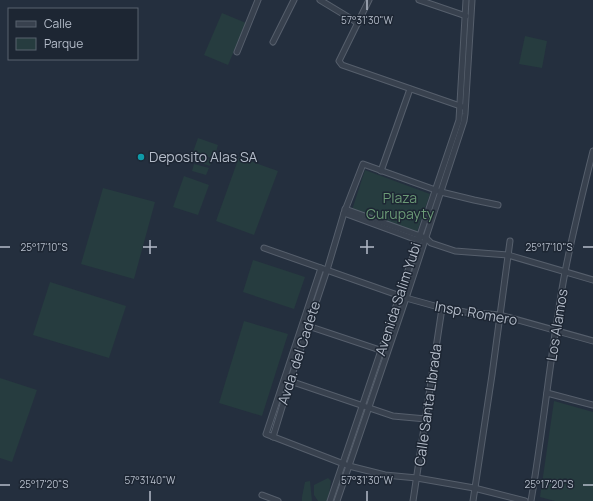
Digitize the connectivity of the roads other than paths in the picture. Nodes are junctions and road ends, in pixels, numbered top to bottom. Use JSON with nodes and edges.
{"nodes":[{"id":1,"x":258,"y":0,"type":"edge"},
{"id":2,"x":294,"y":0,"type":"edge"},
{"id":3,"x":320,"y":0,"type":"edge"},
{"id":4,"x":369,"y":0,"type":"edge"},
{"id":5,"x":419,"y":0,"type":"edge"},
{"id":6,"x":466,"y":0,"type":"edge"},
{"id":7,"x":472,"y":0,"type":"edge"},
{"id":8,"x":466,"y":16,"type":"junction"},
{"id":9,"x":358,"y":23,"type":"junction"},
{"id":10,"x":273,"y":42,"type":"dead end"},
{"id":11,"x":237,"y":52,"type":"dead end"},
{"id":12,"x":410,"y":89,"type":"junction"},
{"id":13,"x":463,"y":107,"type":"junction"},
{"id":14,"x":593,"y":150,"type":"edge"},
{"id":15,"x":381,"y":171,"type":"junction"},
{"id":16,"x":435,"y":190,"type":"junction"},
{"id":17,"x":441,"y":192,"type":"junction"},
{"id":18,"x":498,"y":205,"type":"dead end"},
{"id":19,"x":345,"y":211,"type":"junction"},
{"id":20,"x":418,"y":238,"type":"junction"},
{"id":21,"x":425,"y":241,"type":"junction"},
{"id":22,"x":510,"y":241,"type":"dead end"},
{"id":23,"x":264,"y":248,"type":"dead end"},
{"id":24,"x":508,"y":255,"type":"junction"},
{"id":25,"x":321,"y":268,"type":"junction"},
{"id":26,"x":327,"y":270,"type":"junction"},
{"id":27,"x":565,"y":272,"type":"junction"},
{"id":28,"x":593,"y":280,"type":"edge"},
{"id":29,"x":400,"y":295,"type":"junction"},
{"id":30,"x":406,"y":298,"type":"junction"},
{"id":31,"x":442,"y":308,"type":"junction"},
{"id":32,"x":500,"y":315,"type":"junction"},
{"id":33,"x":302,"y":324,"type":"junction"},
{"id":34,"x":308,"y":326,"type":"junction"},
{"id":35,"x":556,"y":331,"type":"junction"},
{"id":36,"x":593,"y":341,"type":"edge"},
{"id":37,"x":381,"y":350,"type":"junction"},
{"id":38,"x":388,"y":353,"type":"junction"},
{"id":39,"x":284,"y":378,"type":"junction"},
{"id":40,"x":290,"y":381,"type":"junction"},
{"id":41,"x":547,"y":393,"type":"junction"},
{"id":42,"x":593,"y":405,"type":"edge"},
{"id":43,"x":362,"y":406,"type":"junction"},
{"id":44,"x":368,"y":408,"type":"junction"},
{"id":45,"x":426,"y":418,"type":"junction"},
{"id":46,"x":273,"y":437,"type":"junction"},
{"id":47,"x":343,"y":463,"type":"junction"},
{"id":48,"x":349,"y":466,"type":"junction"},
{"id":49,"x":417,"y":478,"type":"junction"},
{"id":50,"x":474,"y":488,"type":"junction"},
{"id":51,"x":262,"y":495,"type":"dead end"},
{"id":52,"x":278,"y":501,"type":"edge"},
{"id":53,"x":330,"y":501,"type":"edge"},
{"id":54,"x":337,"y":501,"type":"edge"},
{"id":55,"x":413,"y":501,"type":"edge"},
{"id":56,"x":473,"y":501,"type":"edge"},
{"id":57,"x":525,"y":501,"type":"edge"},
{"id":58,"x":531,"y":501,"type":"edge"}],
"edges":[{"from":1,"to":11,"type":"street"},
{"from":2,"to":10,"type":"street"},
{"from":3,"to":9,"type":"street"},
{"from":4,"to":9,"type":"street"},
{"from":5,"to":8,"type":"street"},
{"from":6,"to":8,"type":"street","name":"Avenida Salim Yubi"},
{"from":7,"to":13,"type":"street","name":"Avenida Salim Yubi"},
{"from":8,"to":13,"type":"street","name":"Avenida Salim Yubi"},
{"from":9,"to":12,"type":"street"},
{"from":12,"to":13,"type":"street"},
{"from":12,"to":15,"type":"street"},
{"from":13,"to":16,"type":"street","name":"Avenida Salim Yubi"},
{"from":13,"to":17,"type":"street","name":"Avenida Salim Yubi"},
{"from":14,"to":27,"type":"street","name":"Los Alamos"},
{"from":15,"to":16,"type":"street"},
{"from":15,"to":19,"type":"street","name":"Avda. del Cadete"},
{"from":16,"to":17,"type":"street"},
{"from":16,"to":20,"type":"street","name":"Avenida Salim Yubi"},
{"from":17,"to":18,"type":"street"},
{"from":17,"to":21,"type":"street","name":"Avenida Salim Yubi"},
{"from":19,"to":20,"type":"street"},
{"from":19,"to":26,"type":"street","name":"Avda. del Cadete"},
{"from":20,"to":21,"type":"street"},
{"from":20,"to":29,"type":"street","name":"Avenida Salim Yubi"},
{"from":21,"to":24,"type":"street"},
{"from":21,"to":30,"type":"street","name":"Avenida Salim Yubi"},
{"from":22,"to":24,"type":"street"},
{"from":23,"to":25,"type":"street","name":"Insp. Romero"},
{"from":24,"to":27,"type":"street"},
{"from":24,"to":32,"type":"street"},
{"from":25,"to":26,"type":"street","name":"Insp. Romero"},
{"from":25,"to":33,"type":"street"},
{"from":26,"to":29,"type":"street","name":"Insp. Romero"},
{"from":26,"to":34,"type":"street","name":"Avda. del Cadete"},
{"from":27,"to":28,"type":"street"},
{"from":27,"to":35,"type":"street","name":"Los Alamos"},
{"from":29,"to":30,"type":"street","name":"Insp. Romero"},
{"from":29,"to":37,"type":"street","name":"Avenida Salim Yubi"},
{"from":30,"to":31,"type":"street","name":"Insp. Romero"},
{"from":30,"to":38,"type":"street","name":"Avenida Salim Yubi"},
{"from":31,"to":32,"type":"street","name":"Insp. Romero"},
{"from":31,"to":45,"type":"street","name":"Calle Santa Librada"},
{"from":32,"to":35,"type":"street","name":"Insp. Romero"},
{"from":32,"to":50,"type":"street"},
{"from":33,"to":34,"type":"street"},
{"from":33,"to":39,"type":"street"},
{"from":34,"to":37,"type":"street"},
{"from":34,"to":40,"type":"street","name":"Avda. del Cadete"},
{"from":35,"to":36,"type":"street","name":"Insp. Romero"},
{"from":35,"to":41,"type":"street","name":"Los Alamos"},
{"from":37,"to":38,"type":"street"},
{"from":37,"to":43,"type":"street","name":"Avenida Salim Yubi"},
{"from":38,"to":44,"type":"street","name":"Avenida Salim Yubi"},
{"from":39,"to":40,"type":"street"},
{"from":39,"to":46,"type":"street"},
{"from":40,"to":43,"type":"street"},
{"from":40,"to":46,"type":"street","name":"Avda. del Cadete"},
{"from":41,"to":42,"type":"street"},
{"from":41,"to":58,"type":"street","name":"Los Alamos"},
{"from":43,"to":44,"type":"street"},
{"from":43,"to":47,"type":"street","name":"Avenida Salim Yubi"},
{"from":44,"to":45,"type":"street"},
{"from":44,"to":48,"type":"street","name":"Avenida Salim Yubi"},
{"from":45,"to":49,"type":"street","name":"Calle Santa Librada"},
{"from":46,"to":47,"type":"street"},
{"from":47,"to":48,"type":"street"},
{"from":47,"to":53,"type":"street","name":"Avenida Salim Yubi"},
{"from":48,"to":49,"type":"street"},
{"from":48,"to":54,"type":"street","name":"Avenida Salim Yubi"},
{"from":49,"to":50,"type":"street"},
{"from":49,"to":55,"type":"street","name":"Calle Santa Librada"},
{"from":50,"to":56,"type":"street"},
{"from":50,"to":57,"type":"street"},
{"from":51,"to":52,"type":"street"}]}
